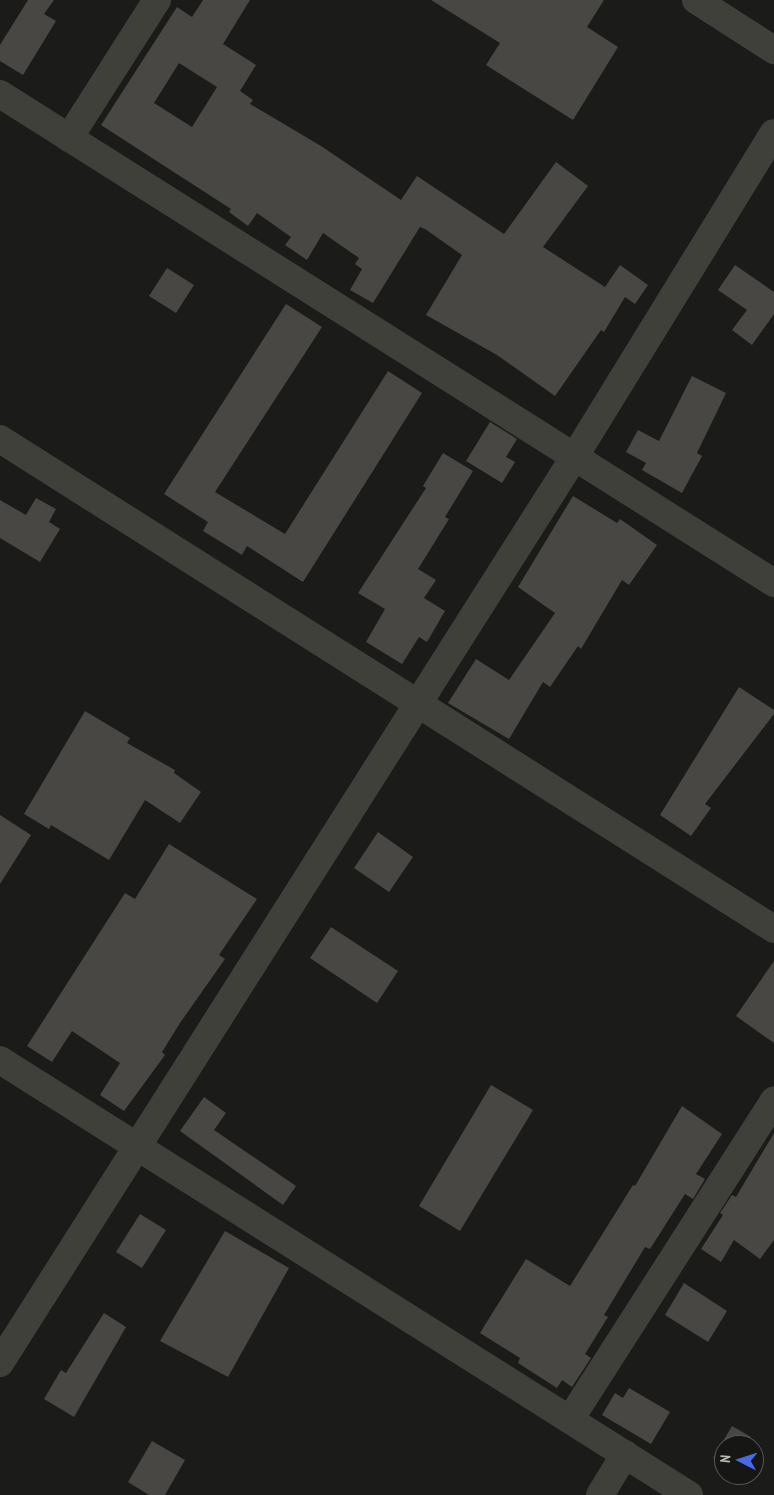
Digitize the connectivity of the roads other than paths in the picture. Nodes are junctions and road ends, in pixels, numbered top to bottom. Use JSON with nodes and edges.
{"nodes":[{"id":1,"x":158,"y":0,"type":"edge"},
{"id":2,"x":696,"y":0,"type":"edge"},
{"id":3,"x":774,"y":50,"type":"edge"},
{"id":4,"x":0,"y":94,"type":"edge"},
{"id":5,"x":774,"y":133,"type":"edge"},
{"id":6,"x":69,"y":138,"type":"junction"},
{"id":7,"x":0,"y":439,"type":"edge"},
{"id":8,"x":575,"y":456,"type":"junction"},
{"id":9,"x":774,"y":583,"type":"edge"},
{"id":10,"x":416,"y":703,"type":"junction"},
{"id":11,"x":774,"y":929,"type":"edge"},
{"id":12,"x":0,"y":1060,"type":"edge"},
{"id":13,"x":774,"y":1100,"type":"edge"},
{"id":14,"x":137,"y":1144,"type":"junction"},
{"id":15,"x":0,"y":1363,"type":"edge"},
{"id":16,"x":571,"y":1418,"type":"junction"},
{"id":17,"x":625,"y":1454,"type":"junction"},
{"id":18,"x":600,"y":1495,"type":"edge"},
{"id":19,"x":689,"y":1495,"type":"edge"}],
"edges":[{"from":1,"to":6,"type":"street"},
{"from":2,"to":3,"type":"street"},
{"from":4,"to":6,"type":"street"},
{"from":5,"to":8,"type":"street"},
{"from":6,"to":8,"type":"street"},
{"from":7,"to":10,"type":"street"},
{"from":8,"to":9,"type":"street"},
{"from":8,"to":10,"type":"street"},
{"from":10,"to":11,"type":"street"},
{"from":10,"to":14,"type":"street"},
{"from":12,"to":14,"type":"street"},
{"from":13,"to":16,"type":"street"},
{"from":14,"to":15,"type":"street"},
{"from":14,"to":16,"type":"street"},
{"from":16,"to":17,"type":"street"},
{"from":17,"to":18,"type":"street"},
{"from":17,"to":19,"type":"street"}]}
